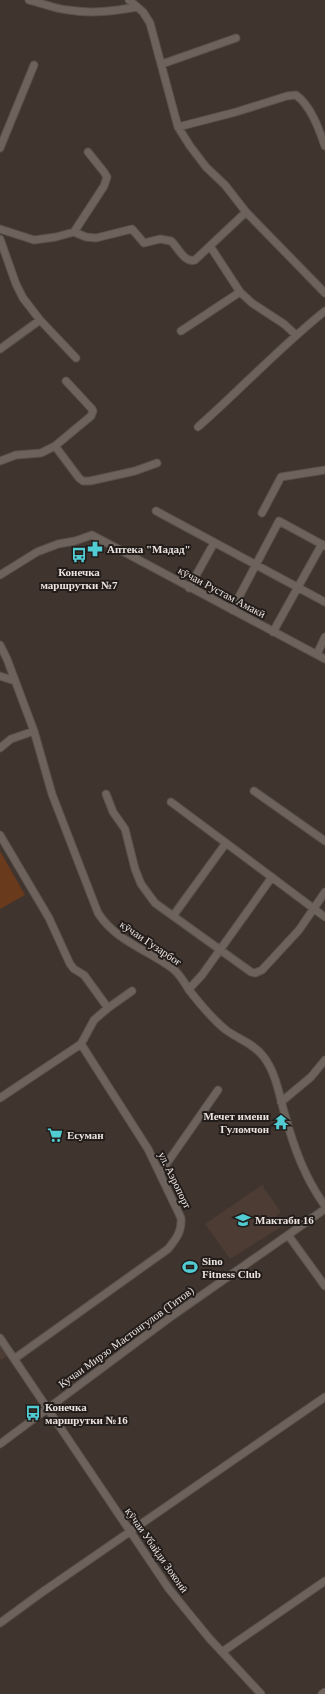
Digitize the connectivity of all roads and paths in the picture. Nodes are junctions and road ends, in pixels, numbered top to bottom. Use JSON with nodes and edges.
{"nodes":[{"id":1,"x":29,"y":0,"type":"edge"},
{"id":2,"x":128,"y":0,"type":"edge"},
{"id":3,"x":137,"y":7,"type":"junction"},
{"id":4,"x":236,"y":38,"type":"dead end"},
{"id":5,"x":162,"y":64,"type":"junction"},
{"id":6,"x":34,"y":65,"type":"dead end"},
{"id":7,"x":178,"y":127,"type":"junction"},
{"id":8,"x":325,"y":146,"type":"edge"},
{"id":9,"x":0,"y":148,"type":"edge"},
{"id":10,"x":88,"y":152,"type":"dead end"},
{"id":11,"x":246,"y":212,"type":"junction"},
{"id":12,"x":0,"y":229,"type":"edge"},
{"id":13,"x":74,"y":232,"type":"junction"},
{"id":14,"x":0,"y":239,"type":"edge"},
{"id":15,"x":210,"y":246,"type":"junction"},
{"id":16,"x":240,"y":292,"type":"junction"},
{"id":17,"x":325,"y":293,"type":"edge"},
{"id":18,"x":325,"y":311,"type":"edge"},
{"id":19,"x":40,"y":320,"type":"junction"},
{"id":20,"x":181,"y":331,"type":"dead end"},
{"id":21,"x":296,"y":335,"type":"junction"},
{"id":22,"x":0,"y":349,"type":"edge"},
{"id":23,"x":76,"y":358,"type":"dead end"},
{"id":24,"x":66,"y":381,"type":"dead end"},
{"id":25,"x":198,"y":427,"type":"dead end"},
{"id":26,"x":55,"y":446,"type":"junction"},
{"id":27,"x":0,"y":461,"type":"edge"},
{"id":28,"x":157,"y":463,"type":"dead end"},
{"id":29,"x":325,"y":470,"type":"edge"},
{"id":30,"x":156,"y":511,"type":"dead end"},
{"id":31,"x":262,"y":513,"type":"dead end"},
{"id":32,"x":214,"y":543,"type":"junction"},
{"id":33,"x":323,"y":545,"type":"edge"},
{"id":34,"x":256,"y":565,"type":"junction"},
{"id":35,"x":0,"y":574,"type":"edge"},
{"id":36,"x":298,"y":587,"type":"junction"},
{"id":37,"x":189,"y":588,"type":"junction"},
{"id":38,"x":325,"y":602,"type":"edge"},
{"id":39,"x":232,"y":610,"type":"junction"},
{"id":40,"x":273,"y":632,"type":"junction"},
{"id":41,"x":325,"y":637,"type":"edge"},
{"id":42,"x":0,"y":645,"type":"edge"},
{"id":43,"x":316,"y":654,"type":"junction"},
{"id":44,"x":325,"y":659,"type":"edge"},
{"id":45,"x":0,"y":676,"type":"edge"},
{"id":46,"x":15,"y":681,"type":"junction"},
{"id":47,"x":34,"y":732,"type":"junction"},
{"id":48,"x":0,"y":748,"type":"edge"},
{"id":49,"x":254,"y":791,"type":"dead end"},
{"id":50,"x":106,"y":794,"type":"dead end"},
{"id":51,"x":171,"y":802,"type":"dead end"},
{"id":52,"x":0,"y":834,"type":"edge"},
{"id":53,"x":325,"y":841,"type":"edge"},
{"id":54,"x":226,"y":843,"type":"junction"},
{"id":55,"x":272,"y":877,"type":"junction"},
{"id":56,"x":325,"y":892,"type":"edge"},
{"id":57,"x":314,"y":909,"type":"junction"},
{"id":58,"x":174,"y":916,"type":"junction"},
{"id":59,"x":325,"y":916,"type":"edge"},
{"id":60,"x":220,"y":948,"type":"junction"},
{"id":61,"x":188,"y":989,"type":"junction"},
{"id":62,"x":132,"y":991,"type":"dead end"},
{"id":63,"x":108,"y":1008,"type":"junction"},
{"id":64,"x":81,"y":1044,"type":"junction"},
{"id":65,"x":325,"y":1060,"type":"edge"},
{"id":66,"x":218,"y":1090,"type":"dead end"},
{"id":67,"x":0,"y":1098,"type":"edge"},
{"id":68,"x":281,"y":1102,"type":"junction"},
{"id":69,"x":160,"y":1172,"type":"junction"},
{"id":70,"x":325,"y":1206,"type":"edge"},
{"id":71,"x":325,"y":1209,"type":"edge"},
{"id":72,"x":288,"y":1235,"type":"junction"},
{"id":73,"x":325,"y":1286,"type":"edge"},
{"id":74,"x":0,"y":1338,"type":"edge"},
{"id":75,"x":14,"y":1359,"type":"junction"},
{"id":76,"x":325,"y":1397,"type":"edge"},
{"id":77,"x":48,"y":1408,"type":"junction"},
{"id":78,"x":0,"y":1444,"type":"edge"},
{"id":79,"x":131,"y":1532,"type":"junction"},
{"id":80,"x":325,"y":1581,"type":"edge"},
{"id":81,"x":0,"y":1623,"type":"edge"},
{"id":82,"x":222,"y":1652,"type":"junction"},
{"id":83,"x":325,"y":1692,"type":"edge"},
{"id":84,"x":261,"y":1694,"type":"edge"},
{"id":85,"x":322,"y":1694,"type":"edge"}],
"edges":[{"from":1,"to":3,"type":"street"},
{"from":2,"to":3,"type":"street"},
{"from":3,"to":5,"type":"street"},
{"from":4,"to":5,"type":"street"},
{"from":5,"to":7,"type":"street"},
{"from":6,"to":9,"type":"street"},
{"from":7,"to":8,"type":"street"},
{"from":7,"to":11,"type":"street"},
{"from":10,"to":13,"type":"street"},
{"from":11,"to":15,"type":"street"},
{"from":11,"to":17,"type":"street"},
{"from":12,"to":13,"type":"street"},
{"from":13,"to":15,"type":"street"},
{"from":14,"to":19,"type":"street"},
{"from":15,"to":16,"type":"street"},
{"from":16,"to":20,"type":"street"},
{"from":16,"to":21,"type":"street"},
{"from":18,"to":21,"type":"street"},
{"from":19,"to":22,"type":"street"},
{"from":19,"to":23,"type":"street"},
{"from":21,"to":25,"type":"street"},
{"from":24,"to":26,"type":"street"},
{"from":26,"to":27,"type":"street"},
{"from":26,"to":28,"type":"street"},
{"from":29,"to":31,"type":"street"},
{"from":30,"to":32,"type":"street"},
{"from":32,"to":34,"type":"street"},
{"from":32,"to":37,"type":"street"},
{"from":33,"to":34,"type":"street"},
{"from":33,"to":36,"type":"street"},
{"from":34,"to":36,"type":"street"},
{"from":34,"to":39,"type":"street"},
{"from":35,"to":37,"type":"street","name":"кӯчаи Рустам Амакӣ"},
{"from":36,"to":38,"type":"street"},
{"from":36,"to":40,"type":"street"},
{"from":37,"to":39,"type":"street","name":"кӯчаи Рустам Амакӣ"},
{"from":39,"to":40,"type":"street","name":"кӯчаи Рустам Амакӣ"},
{"from":40,"to":43,"type":"street","name":"кӯчаи Рустам Амакӣ"},
{"from":41,"to":43,"type":"street"},
{"from":42,"to":46,"type":"street","name":"кӯчаи Гузарбоғ"},
{"from":43,"to":44,"type":"street","name":"кӯчаи Рустам Амакӣ"},
{"from":45,"to":46,"type":"street"},
{"from":46,"to":47,"type":"street","name":"кӯчаи Гузарбоғ"},
{"from":47,"to":48,"type":"street"},
{"from":47,"to":61,"type":"street","name":"кӯчаи Гузарбоғ"},
{"from":49,"to":53,"type":"street"},
{"from":50,"to":58,"type":"street"},
{"from":51,"to":54,"type":"street"},
{"from":52,"to":63,"type":"street"},
{"from":54,"to":55,"type":"street"},
{"from":54,"to":58,"type":"street"},
{"from":55,"to":57,"type":"street"},
{"from":55,"to":60,"type":"street"},
{"from":56,"to":57,"type":"street"},
{"from":57,"to":59,"type":"street"},
{"from":57,"to":60,"type":"street"},
{"from":58,"to":60,"type":"street"},
{"from":60,"to":61,"type":"street"},
{"from":61,"to":68,"type":"street","name":"кӯчаи Гузарбоғ"},
{"from":62,"to":63,"type":"street"},
{"from":63,"to":64,"type":"street"},
{"from":64,"to":67,"type":"street"},
{"from":64,"to":69,"type":"street","name":"ул. Аэропорт"},
{"from":65,"to":68,"type":"street"},
{"from":66,"to":69,"type":"street"},
{"from":68,"to":70,"type":"street","name":"кӯчаи Гузарбоғ"},
{"from":69,"to":75,"type":"street","name":"ул. Аэропорт"},
{"from":71,"to":72,"type":"street","name":"Кучаи Мирзо Мастонгулов (Титов)"},
{"from":72,"to":73,"type":"street"},
{"from":72,"to":77,"type":"street","name":"Кучаи Мирзо Мастонгулов (Титов)"},
{"from":74,"to":75,"type":"street","name":"кӯчаи Убайди Зоконӣ"},
{"from":75,"to":77,"type":"street","name":"кӯчаи Убайди Зоконӣ"},
{"from":76,"to":79,"type":"street"},
{"from":77,"to":78,"type":"street","name":"Кучаи Мирзо Мастонгулов (Титов)"},
{"from":77,"to":79,"type":"street","name":"кӯчаи Убайди Зоконӣ"},
{"from":79,"to":81,"type":"street"},
{"from":79,"to":82,"type":"street","name":"кӯчаи Убайди Зоконӣ"},
{"from":80,"to":82,"type":"street"},
{"from":82,"to":84,"type":"street","name":"кӯчаи Убайди Зоконӣ"},
{"from":83,"to":85,"type":"street"}]}
